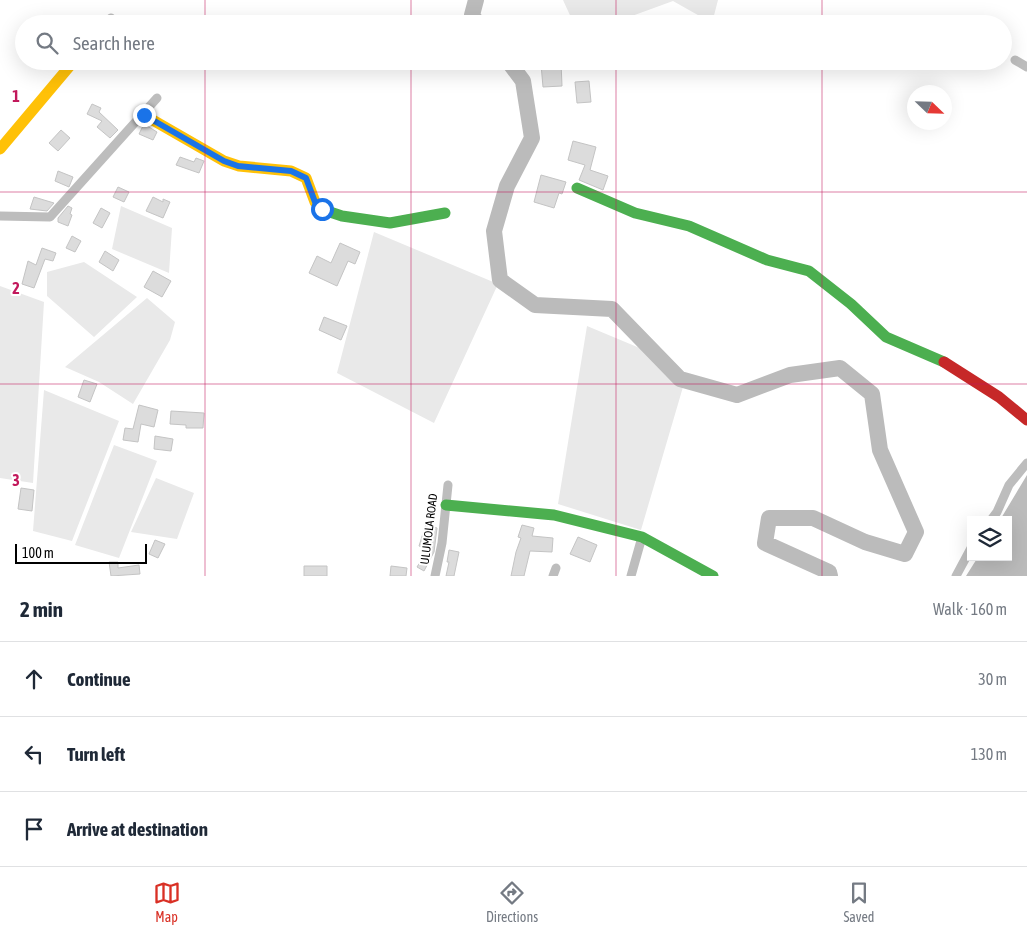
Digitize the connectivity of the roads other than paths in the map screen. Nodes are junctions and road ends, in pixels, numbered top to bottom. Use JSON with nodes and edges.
{"nodes":[{"id":1,"x":1014,"y":60,"type":"dead end"},
{"id":2,"x":1027,"y":67,"type":"edge"},
{"id":3,"x":66,"y":70,"type":"edge"},
{"id":4,"x":158,"y":98,"type":"dead end"},
{"id":5,"x":144,"y":115,"type":"junction"},
{"id":6,"x":0,"y":149,"type":"edge"},
{"id":7,"x":578,"y":188,"type":"dead end"},
{"id":8,"x":445,"y":213,"type":"dead end"},
{"id":9,"x":0,"y":216,"type":"edge"},
{"id":10,"x":1027,"y":420,"type":"edge"},
{"id":11,"x":1027,"y":463,"type":"edge"},
{"id":12,"x":448,"y":485,"type":"dead end"},
{"id":13,"x":446,"y":505,"type":"junction"},
{"id":14,"x":993,"y":516,"type":"edge"},
{"id":15,"x":642,"y":537,"type":"junction"},
{"id":16,"x":967,"y":555,"type":"edge"},
{"id":17,"x":436,"y":576,"type":"edge"},
{"id":18,"x":631,"y":576,"type":"edge"},
{"id":19,"x":712,"y":576,"type":"edge"},
{"id":20,"x":956,"y":576,"type":"edge"}],
"edges":[{"from":1,"to":2,"type":"street"},
{"from":3,"to":6,"type":"street"},
{"from":4,"to":5,"type":"street"},
{"from":5,"to":8,"type":"street"},
{"from":5,"to":9,"type":"street"},
{"from":7,"to":10,"type":"street"},
{"from":11,"to":14,"type":"street"},
{"from":12,"to":13,"type":"street","name":"ULUMOLA ROAD"},
{"from":13,"to":15,"type":"street"},
{"from":13,"to":17,"type":"street","name":"ULUMOLA ROAD"},
{"from":15,"to":18,"type":"street"},
{"from":15,"to":19,"type":"street"},
{"from":16,"to":20,"type":"street"}]}
